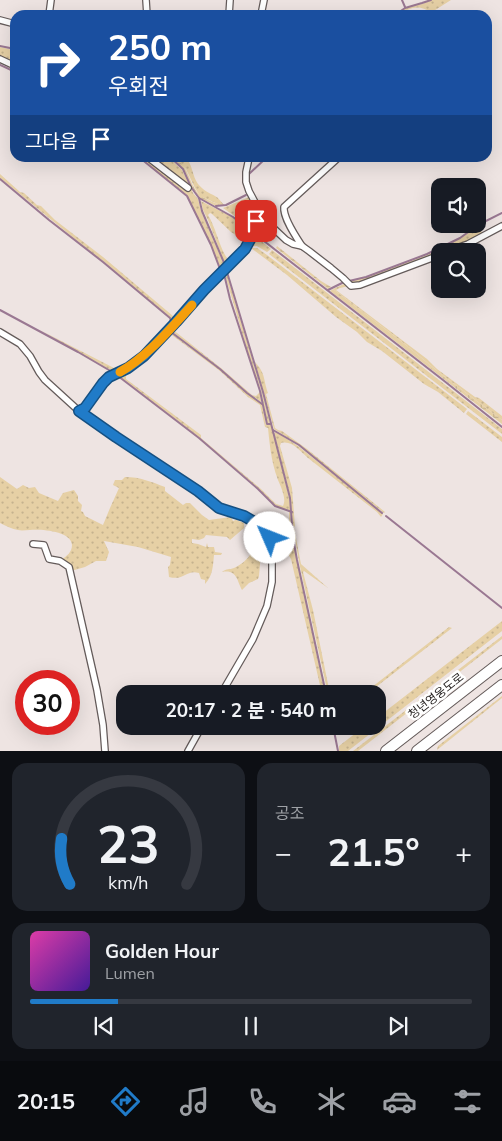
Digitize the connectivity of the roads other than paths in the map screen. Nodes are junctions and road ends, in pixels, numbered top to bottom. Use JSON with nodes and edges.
{"nodes":[{"id":1,"x":154,"y":162,"type":"edge"},
{"id":2,"x":248,"y":162,"type":"edge"},
{"id":3,"x":334,"y":162,"type":"edge"},
{"id":4,"x":188,"y":188,"type":"dead end"},
{"id":5,"x":258,"y":208,"type":"junction"},
{"id":6,"x":502,"y":226,"type":"edge"},
{"id":7,"x":470,"y":243,"type":"edge"},
{"id":8,"x":302,"y":246,"type":"junction"},
{"id":9,"x":431,"y":258,"type":"edge"},
{"id":10,"x":0,"y":332,"type":"edge"},
{"id":11,"x":79,"y":411,"type":"junction"},
{"id":12,"x":33,"y":544,"type":"dead end"},
{"id":13,"x":502,"y":661,"type":"edge"},
{"id":14,"x":226,"y":685,"type":"edge"},
{"id":15,"x":502,"y":685,"type":"edge"},
{"id":16,"x":197,"y":735,"type":"edge"},
{"id":17,"x":430,"y":747,"type":"edge"},
{"id":18,"x":105,"y":751,"type":"edge"},
{"id":19,"x":188,"y":751,"type":"edge"},
{"id":20,"x":386,"y":751,"type":"edge"},
{"id":21,"x":417,"y":751,"type":"edge"}],
"edges":[{"from":1,"to":4,"type":"street"},
{"from":2,"to":5,"type":"street"},
{"from":3,"to":8,"type":"street"},
{"from":5,"to":8,"type":"street"},
{"from":5,"to":11,"type":"street"},
{"from":6,"to":7,"type":"street"},
{"from":8,"to":9,"type":"street"},
{"from":10,"to":11,"type":"street"},
{"from":11,"to":14,"type":"street"},
{"from":12,"to":18,"type":"street"},
{"from":13,"to":20,"type":"highway","name":"청년영웅도로"},
{"from":15,"to":17,"type":"highway"},
{"from":16,"to":19,"type":"street"},
{"from":17,"to":21,"type":"highway"}]}
